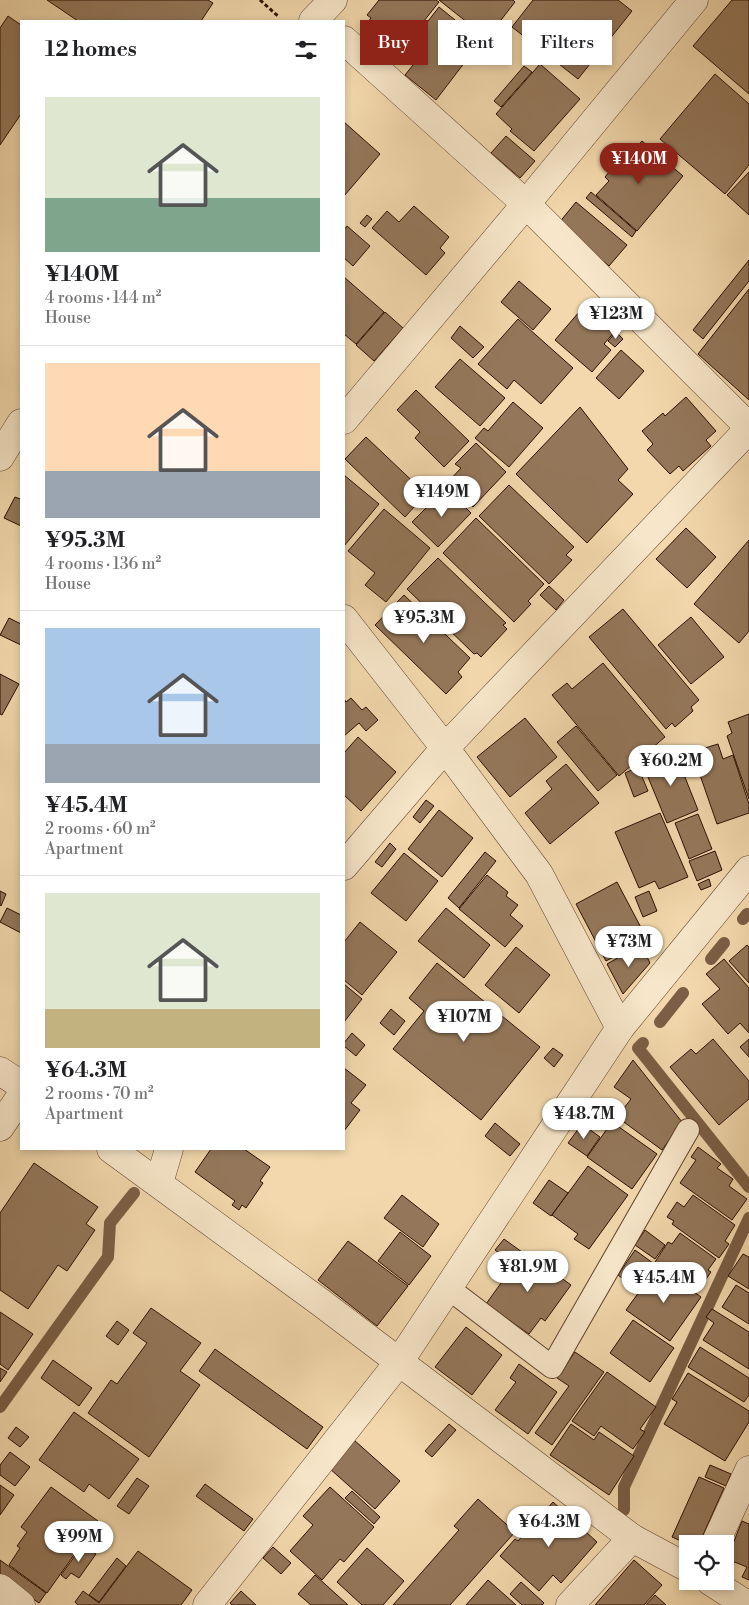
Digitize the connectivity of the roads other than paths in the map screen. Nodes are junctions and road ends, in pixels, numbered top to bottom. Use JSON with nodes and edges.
{"nodes":[{"id":1,"x":694,"y":0,"type":"edge"},
{"id":2,"x":345,"y":41,"type":"edge"},
{"id":3,"x":526,"y":204,"type":"junction"},
{"id":4,"x":345,"y":419,"type":"edge"},
{"id":5,"x":20,"y":425,"type":"edge"},
{"id":6,"x":749,"y":428,"type":"edge"},
{"id":7,"x":0,"y":457,"type":"edge"},
{"id":8,"x":345,"y":620,"type":"edge"},
{"id":9,"x":445,"y":748,"type":"junction"},
{"id":10,"x":345,"y":865,"type":"edge"},
{"id":11,"x":749,"y":870,"type":"edge"},
{"id":12,"x":620,"y":1028,"type":"junction"},
{"id":13,"x":0,"y":1071,"type":"edge"},
{"id":14,"x":20,"y":1084,"type":"edge"},
{"id":15,"x":20,"y":1097,"type":"edge"},
{"id":16,"x":0,"y":1127,"type":"edge"},
{"id":17,"x":688,"y":1130,"type":"dead end"},
{"id":18,"x":112,"y":1150,"type":"edge"},
{"id":19,"x":169,"y":1150,"type":"edge"},
{"id":20,"x":159,"y":1183,"type":"junction"},
{"id":21,"x":448,"y":1288,"type":"junction"},
{"id":22,"x":399,"y":1362,"type":"junction"},
{"id":23,"x":749,"y":1470,"type":"edge"},
{"id":24,"x":719,"y":1535,"type":"edge"},
{"id":25,"x":632,"y":1538,"type":"junction"},
{"id":26,"x":679,"y":1563,"type":"edge"},
{"id":27,"x":0,"y":1588,"type":"edge"},
{"id":28,"x":724,"y":1590,"type":"edge"},
{"id":29,"x":21,"y":1605,"type":"edge"},
{"id":30,"x":208,"y":1605,"type":"edge"},
{"id":31,"x":570,"y":1605,"type":"edge"},
{"id":32,"x":747,"y":1605,"type":"edge"}],
"edges":[{"from":1,"to":3,"type":"street"},
{"from":2,"to":3,"type":"street"},
{"from":3,"to":4,"type":"street"},
{"from":3,"to":6,"type":"street"},
{"from":5,"to":7,"type":"street"},
{"from":6,"to":9,"type":"street"},
{"from":8,"to":9,"type":"street"},
{"from":9,"to":10,"type":"street"},
{"from":9,"to":12,"type":"street"},
{"from":11,"to":12,"type":"street"},
{"from":12,"to":21,"type":"street"},
{"from":13,"to":14,"type":"street"},
{"from":15,"to":16,"type":"street"},
{"from":17,"to":21,"type":"lane"},
{"from":18,"to":20,"type":"street"},
{"from":19,"to":20,"type":"street"},
{"from":20,"to":22,"type":"street"},
{"from":21,"to":22,"type":"street"},
{"from":22,"to":25,"type":"street"},
{"from":22,"to":30,"type":"street"},
{"from":23,"to":24,"type":"street"},
{"from":25,"to":26,"type":"street"},
{"from":25,"to":31,"type":"street"},
{"from":27,"to":29,"type":"street"},
{"from":28,"to":32,"type":"street"}]}
